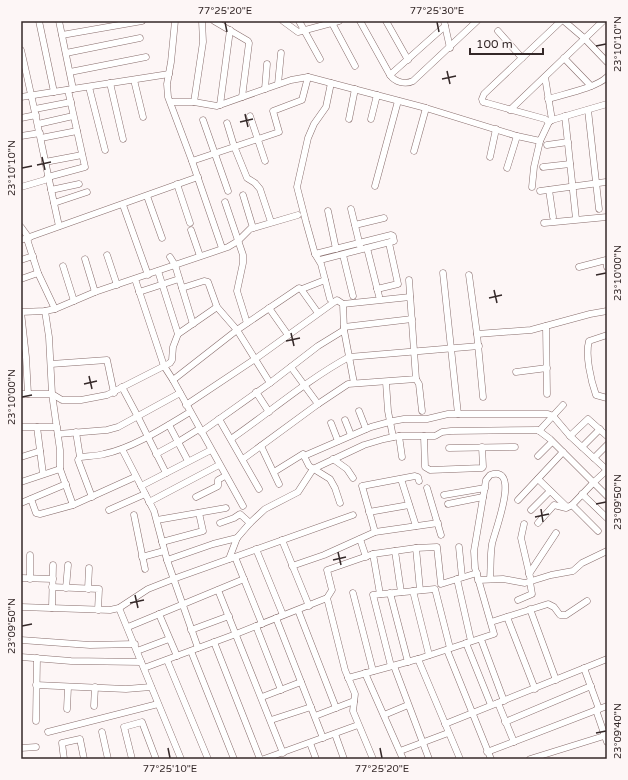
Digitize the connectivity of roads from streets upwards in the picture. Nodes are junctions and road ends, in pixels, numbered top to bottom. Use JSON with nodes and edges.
{"nodes":[{"id":1,"x":40,"y":21,"type":"edge"},
{"id":2,"x":59,"y":21,"type":"edge"},
{"id":3,"x":142,"y":21,"type":"edge"},
{"id":4,"x":175,"y":21,"type":"edge"},
{"id":5,"x":202,"y":21,"type":"edge"},
{"id":6,"x":214,"y":21,"type":"edge"},
{"id":7,"x":283,"y":21,"type":"edge"},
{"id":8,"x":299,"y":21,"type":"edge"},
{"id":9,"x":339,"y":21,"type":"edge"},
{"id":10,"x":360,"y":21,"type":"edge"},
{"id":11,"x":386,"y":21,"type":"edge"},
{"id":12,"x":469,"y":21,"type":"edge"},
{"id":13,"x":477,"y":21,"type":"edge"},
{"id":14,"x":561,"y":21,"type":"edge"},
{"id":15,"x":564,"y":21,"type":"edge"},
{"id":16,"x":603,"y":21,"type":"edge"},
{"id":17,"x":332,"y":23,"type":"junction"},
{"id":18,"x":445,"y":24,"type":"edge"},
{"id":19,"x":471,"y":28,"type":"junction"},
{"id":20,"x":230,"y":30,"type":"junction"},
{"id":21,"x":305,"y":30,"type":"junction"},
{"id":22,"x":498,"y":31,"type":"dead end"},
{"id":23,"x":62,"y":35,"type":"junction"},
{"id":24,"x":140,"y":38,"type":"dead end"},
{"id":25,"x":584,"y":38,"type":"junction"},
{"id":26,"x":450,"y":48,"type":"junction"},
{"id":27,"x":21,"y":50,"type":"edge"},
{"id":28,"x":281,"y":52,"type":"dead end"},
{"id":29,"x":66,"y":53,"type":"junction"},
{"id":30,"x":146,"y":57,"type":"dead end"},
{"id":31,"x":522,"y":58,"type":"junction"},
{"id":32,"x":564,"y":58,"type":"junction"},
{"id":33,"x":320,"y":59,"type":"dead end"},
{"id":34,"x":408,"y":60,"type":"junction"},
{"id":35,"x":607,"y":62,"type":"edge"},
{"id":36,"x":267,"y":64,"type":"dead end"},
{"id":37,"x":355,"y":66,"type":"dead end"},
{"id":38,"x":70,"y":72,"type":"junction"},
{"id":39,"x":169,"y":74,"type":"junction"},
{"id":40,"x":390,"y":75,"type":"junction"},
{"id":41,"x":308,"y":77,"type":"junction"},
{"id":42,"x":545,"y":77,"type":"junction"},
{"id":43,"x":607,"y":77,"type":"edge"},
{"id":44,"x":134,"y":80,"type":"junction"},
{"id":45,"x":110,"y":83,"type":"junction"},
{"id":46,"x":331,"y":83,"type":"junction"},
{"id":47,"x":278,"y":84,"type":"junction"},
{"id":48,"x":591,"y":86,"type":"junction"},
{"id":49,"x":89,"y":87,"type":"junction"},
{"id":50,"x":265,"y":89,"type":"junction"},
{"id":51,"x":355,"y":89,"type":"junction"},
{"id":52,"x":71,"y":90,"type":"junction"},
{"id":53,"x":54,"y":92,"type":"junction"},
{"id":54,"x":31,"y":95,"type":"junction"},
{"id":55,"x":377,"y":95,"type":"junction"},
{"id":56,"x":21,"y":97,"type":"edge"},
{"id":57,"x":242,"y":97,"type":"junction"},
{"id":58,"x":548,"y":98,"type":"junction"},
{"id":59,"x":398,"y":101,"type":"junction"},
{"id":60,"x":71,"y":102,"type":"junction"},
{"id":61,"x":171,"y":102,"type":"junction"},
{"id":62,"x":194,"y":102,"type":"junction"},
{"id":63,"x":607,"y":104,"type":"edge"},
{"id":64,"x":220,"y":105,"type":"junction"},
{"id":65,"x":426,"y":108,"type":"junction"},
{"id":66,"x":510,"y":110,"type":"junction"},
{"id":67,"x":588,"y":110,"type":"junction"},
{"id":68,"x":36,"y":112,"type":"junction"},
{"id":69,"x":73,"y":116,"type":"junction"},
{"id":70,"x":250,"y":116,"type":"dead end"},
{"id":71,"x":565,"y":116,"type":"junction"},
{"id":72,"x":143,"y":117,"type":"dead end"},
{"id":73,"x":21,"y":118,"type":"edge"},
{"id":74,"x":349,"y":119,"type":"dead end"},
{"id":75,"x":371,"y":119,"type":"dead end"},
{"id":76,"x":202,"y":120,"type":"dead end"},
{"id":77,"x":551,"y":121,"type":"junction"},
{"id":78,"x":227,"y":123,"type":"dead end"},
{"id":79,"x":38,"y":124,"type":"junction"},
{"id":80,"x":496,"y":129,"type":"junction"},
{"id":81,"x":77,"y":131,"type":"junction"},
{"id":82,"x":41,"y":135,"type":"junction"},
{"id":83,"x":21,"y":136,"type":"edge"},
{"id":84,"x":517,"y":136,"type":"junction"},
{"id":85,"x":123,"y":139,"type":"dead end"},
{"id":86,"x":258,"y":139,"type":"junction"},
{"id":87,"x":540,"y":141,"type":"junction"},
{"id":88,"x":568,"y":142,"type":"junction"},
{"id":89,"x":547,"y":145,"type":"dead end"},
{"id":90,"x":234,"y":146,"type":"junction"},
{"id":91,"x":104,"y":150,"type":"dead end"},
{"id":92,"x":414,"y":151,"type":"dead end"},
{"id":93,"x":215,"y":154,"type":"junction"},
{"id":94,"x":82,"y":155,"type":"junction"},
{"id":95,"x":490,"y":157,"type":"dead end"},
{"id":96,"x":192,"y":161,"type":"junction"},
{"id":97,"x":266,"y":161,"type":"dead end"},
{"id":98,"x":45,"y":162,"type":"junction"},
{"id":99,"x":570,"y":164,"type":"junction"},
{"id":100,"x":543,"y":167,"type":"dead end"},
{"id":101,"x":507,"y":168,"type":"dead end"},
{"id":102,"x":48,"y":177,"type":"junction"},
{"id":103,"x":198,"y":177,"type":"junction"},
{"id":104,"x":606,"y":182,"type":"dead end"},
{"id":105,"x":595,"y":183,"type":"junction"},
{"id":106,"x":79,"y":184,"type":"dead end"},
{"id":107,"x":177,"y":184,"type":"junction"},
{"id":108,"x":375,"y":186,"type":"dead end"},
{"id":109,"x":572,"y":186,"type":"junction"},
{"id":110,"x":532,"y":187,"type":"dead end"},
{"id":111,"x":22,"y":189,"type":"edge"},
{"id":112,"x":51,"y":190,"type":"junction"},
{"id":113,"x":549,"y":190,"type":"junction"},
{"id":114,"x":228,"y":191,"type":"dead end"},
{"id":115,"x":540,"y":191,"type":"dead end"},
{"id":116,"x":87,"y":192,"type":"dead end"},
{"id":117,"x":243,"y":195,"type":"dead end"},
{"id":118,"x":147,"y":196,"type":"junction"},
{"id":119,"x":225,"y":202,"type":"dead end"},
{"id":120,"x":54,"y":203,"type":"junction"},
{"id":121,"x":123,"y":205,"type":"junction"},
{"id":122,"x":351,"y":209,"type":"dead end"},
{"id":123,"x":598,"y":209,"type":"dead end"},
{"id":124,"x":328,"y":210,"type":"dead end"},
{"id":125,"x":298,"y":215,"type":"dead end"},
{"id":126,"x":553,"y":217,"type":"dead end"},
{"id":127,"x":607,"y":217,"type":"edge"},
{"id":128,"x":384,"y":218,"type":"dead end"},
{"id":129,"x":576,"y":219,"type":"junction"},
{"id":130,"x":271,"y":222,"type":"junction"},
{"id":131,"x":544,"y":222,"type":"dead end"},
{"id":132,"x":190,"y":223,"type":"dead end"},
{"id":133,"x":355,"y":225,"type":"junction"},
{"id":134,"x":59,"y":226,"type":"junction"},
{"id":135,"x":21,"y":227,"type":"edge"},
{"id":136,"x":253,"y":228,"type":"junction"},
{"id":137,"x":191,"y":230,"type":"dead end"},
{"id":138,"x":162,"y":238,"type":"dead end"},
{"id":139,"x":26,"y":239,"type":"edge"},
{"id":140,"x":238,"y":241,"type":"junction"},
{"id":141,"x":359,"y":243,"type":"junction"},
{"id":142,"x":389,"y":243,"type":"junction"},
{"id":143,"x":222,"y":248,"type":"junction"},
{"id":144,"x":336,"y":249,"type":"junction"},
{"id":145,"x":364,"y":249,"type":"junction"},
{"id":146,"x":316,"y":254,"type":"junction"},
{"id":147,"x":107,"y":255,"type":"dead end"},
{"id":148,"x":343,"y":255,"type":"junction"},
{"id":149,"x":32,"y":256,"type":"junction"},
{"id":150,"x":200,"y":256,"type":"junction"},
{"id":151,"x":170,"y":257,"type":"dead end"},
{"id":152,"x":85,"y":259,"type":"dead end"},
{"id":153,"x":607,"y":259,"type":"edge"},
{"id":154,"x":21,"y":260,"type":"edge"},
{"id":155,"x":320,"y":260,"type":"junction"},
{"id":156,"x":175,"y":265,"type":"junction"},
{"id":157,"x":63,"y":266,"type":"dead end"},
{"id":158,"x":579,"y":267,"type":"dead end"},
{"id":159,"x":607,"y":267,"type":"edge"},
{"id":160,"x":158,"y":271,"type":"junction"},
{"id":161,"x":38,"y":273,"type":"junction"},
{"id":162,"x":443,"y":273,"type":"dead end"},
{"id":163,"x":148,"y":275,"type":"junction"},
{"id":164,"x":470,"y":275,"type":"dead end"},
{"id":165,"x":179,"y":278,"type":"junction"},
{"id":166,"x":21,"y":279,"type":"edge"},
{"id":167,"x":135,"y":279,"type":"junction"},
{"id":168,"x":325,"y":280,"type":"junction"},
{"id":169,"x":409,"y":280,"type":"dead end"},
{"id":170,"x":163,"y":284,"type":"junction"},
{"id":171,"x":117,"y":285,"type":"junction"},
{"id":172,"x":182,"y":288,"type":"junction"},
{"id":173,"x":302,"y":289,"type":"junction"},
{"id":174,"x":377,"y":289,"type":"junction"},
{"id":175,"x":95,"y":292,"type":"junction"},
{"id":176,"x":139,"y":292,"type":"junction"},
{"id":177,"x":353,"y":296,"type":"dead end"},
{"id":178,"x":378,"y":296,"type":"dead end"},
{"id":179,"x":410,"y":297,"type":"junction"},
{"id":180,"x":330,"y":299,"type":"dead end"},
{"id":181,"x":74,"y":301,"type":"junction"},
{"id":182,"x":343,"y":304,"type":"junction"},
{"id":183,"x":216,"y":307,"type":"junction"},
{"id":184,"x":269,"y":308,"type":"junction"},
{"id":185,"x":55,"y":309,"type":"junction"},
{"id":186,"x":46,"y":311,"type":"junction"},
{"id":187,"x":21,"y":312,"type":"edge"},
{"id":188,"x":607,"y":312,"type":"edge"},
{"id":189,"x":318,"y":313,"type":"junction"},
{"id":190,"x":412,"y":319,"type":"junction"},
{"id":191,"x":247,"y":323,"type":"junction"},
{"id":192,"x":192,"y":324,"type":"junction"},
{"id":193,"x":546,"y":326,"type":"junction"},
{"id":194,"x":344,"y":329,"type":"junction"},
{"id":195,"x":237,"y":330,"type":"junction"},
{"id":196,"x":178,"y":334,"type":"junction"},
{"id":197,"x":288,"y":334,"type":"junction"},
{"id":198,"x":478,"y":334,"type":"junction"},
{"id":199,"x":607,"y":335,"type":"edge"},
{"id":200,"x":479,"y":346,"type":"junction"},
{"id":201,"x":451,"y":348,"type":"junction"},
{"id":202,"x":413,"y":352,"type":"junction"},
{"id":203,"x":24,"y":357,"type":"edge"},
{"id":204,"x":349,"y":357,"type":"junction"},
{"id":205,"x":255,"y":358,"type":"junction"},
{"id":206,"x":51,"y":364,"type":"junction"},
{"id":207,"x":164,"y":366,"type":"junction"},
{"id":208,"x":291,"y":367,"type":"junction"},
{"id":209,"x":547,"y":368,"type":"junction"},
{"id":210,"x":516,"y":372,"type":"dead end"},
{"id":211,"x":416,"y":379,"type":"junction"},
{"id":212,"x":173,"y":380,"type":"junction"},
{"id":213,"x":386,"y":382,"type":"junction"},
{"id":214,"x":270,"y":383,"type":"junction"},
{"id":215,"x":354,"y":383,"type":"junction"},
{"id":216,"x":305,"y":385,"type":"junction"},
{"id":217,"x":122,"y":387,"type":"junction"},
{"id":218,"x":256,"y":392,"type":"junction"},
{"id":219,"x":114,"y":393,"type":"junction"},
{"id":220,"x":180,"y":393,"type":"junction"},
{"id":221,"x":24,"y":394,"type":"edge"},
{"id":222,"x":52,"y":394,"type":"junction"},
{"id":223,"x":547,"y":394,"type":"dead end"},
{"id":224,"x":483,"y":397,"type":"dead end"},
{"id":225,"x":607,"y":398,"type":"edge"},
{"id":226,"x":318,"y":404,"type":"junction"},
{"id":227,"x":186,"y":405,"type":"junction"},
{"id":228,"x":563,"y":405,"type":"dead end"},
{"id":229,"x":359,"y":411,"type":"dead end"},
{"id":230,"x":422,"y":411,"type":"dead end"},
{"id":231,"x":190,"y":412,"type":"junction"},
{"id":232,"x":269,"y":412,"type":"junction"},
{"id":233,"x":458,"y":414,"type":"junction"},
{"id":234,"x":553,"y":416,"type":"junction"},
{"id":235,"x":138,"y":417,"type":"junction"},
{"id":236,"x":219,"y":419,"type":"junction"},
{"id":237,"x":345,"y":420,"type":"dead end"},
{"id":238,"x":390,"y":421,"type":"junction"},
{"id":239,"x":330,"y":423,"type":"dead end"},
{"id":240,"x":169,"y":425,"type":"junction"},
{"id":241,"x":21,"y":427,"type":"edge"},
{"id":242,"x":37,"y":427,"type":"junction"},
{"id":243,"x":366,"y":429,"type":"junction"},
{"id":244,"x":200,"y":430,"type":"junction"},
{"id":245,"x":600,"y":430,"type":"junction"},
{"id":246,"x":57,"y":431,"type":"junction"},
{"id":247,"x":539,"y":431,"type":"junction"},
{"id":248,"x":76,"y":432,"type":"junction"},
{"id":249,"x":351,"y":435,"type":"junction"},
{"id":250,"x":147,"y":436,"type":"junction"},
{"id":251,"x":424,"y":436,"type":"junction"},
{"id":252,"x":570,"y":436,"type":"junction"},
{"id":253,"x":607,"y":436,"type":"edge"},
{"id":254,"x":396,"y":437,"type":"junction"},
{"id":255,"x":231,"y":439,"type":"junction"},
{"id":256,"x":338,"y":441,"type":"junction"},
{"id":257,"x":178,"y":442,"type":"junction"},
{"id":258,"x":552,"y":442,"type":"junction"},
{"id":259,"x":607,"y":445,"type":"edge"},
{"id":260,"x":261,"y":446,"type":"junction"},
{"id":261,"x":515,"y":447,"type":"dead end"},
{"id":262,"x":582,"y":447,"type":"junction"},
{"id":263,"x":449,"y":448,"type":"dead end"},
{"id":264,"x":482,"y":448,"type":"junction"},
{"id":265,"x":122,"y":449,"type":"junction"},
{"id":266,"x":211,"y":450,"type":"junction"},
{"id":267,"x":40,"y":451,"type":"junction"},
{"id":268,"x":563,"y":452,"type":"junction"},
{"id":269,"x":156,"y":454,"type":"junction"},
{"id":270,"x":304,"y":456,"type":"junction"},
{"id":271,"x":538,"y":456,"type":"dead end"},
{"id":272,"x":21,"y":457,"type":"edge"},
{"id":273,"x":80,"y":457,"type":"junction"},
{"id":274,"x":402,"y":458,"type":"dead end"},
{"id":275,"x":594,"y":458,"type":"junction"},
{"id":276,"x":243,"y":459,"type":"junction"},
{"id":277,"x":333,"y":459,"type":"junction"},
{"id":278,"x":188,"y":462,"type":"junction"},
{"id":279,"x":219,"y":465,"type":"junction"},
{"id":280,"x":60,"y":469,"type":"junction"},
{"id":281,"x":313,"y":469,"type":"junction"},
{"id":282,"x":607,"y":470,"type":"edge"},
{"id":283,"x":274,"y":472,"type":"junction"},
{"id":284,"x":166,"y":473,"type":"junction"},
{"id":285,"x":44,"y":474,"type":"junction"},
{"id":286,"x":226,"y":476,"type":"junction"},
{"id":287,"x":135,"y":477,"type":"junction"},
{"id":288,"x":353,"y":478,"type":"dead end"},
{"id":289,"x":401,"y":478,"type":"junction"},
{"id":290,"x":538,"y":479,"type":"junction"},
{"id":291,"x":419,"y":481,"type":"dead end"},
{"id":292,"x":21,"y":482,"type":"edge"},
{"id":293,"x":594,"y":482,"type":"junction"},
{"id":294,"x":66,"y":484,"type":"junction"},
{"id":295,"x":279,"y":484,"type":"dead end"},
{"id":296,"x":140,"y":486,"type":"junction"},
{"id":297,"x":427,"y":488,"type":"dead end"},
{"id":298,"x":485,"y":488,"type":"junction"},
{"id":299,"x":259,"y":489,"type":"dead end"},
{"id":300,"x":550,"y":491,"type":"junction"},
{"id":301,"x":145,"y":494,"type":"junction"},
{"id":302,"x":582,"y":494,"type":"junction"},
{"id":303,"x":444,"y":495,"type":"dead end"},
{"id":304,"x":607,"y":496,"type":"edge"},
{"id":305,"x":92,"y":497,"type":"junction"},
{"id":306,"x":196,"y":497,"type":"dead end"},
{"id":307,"x":483,"y":498,"type":"junction"},
{"id":308,"x":31,"y":499,"type":"junction"},
{"id":309,"x":518,"y":500,"type":"dead end"},
{"id":310,"x":149,"y":502,"type":"junction"},
{"id":311,"x":21,"y":503,"type":"edge"},
{"id":312,"x":340,"y":503,"type":"dead end"},
{"id":313,"x":448,"y":504,"type":"dead end"},
{"id":314,"x":73,"y":505,"type":"junction"},
{"id":315,"x":410,"y":505,"type":"junction"},
{"id":316,"x":242,"y":506,"type":"dead end"},
{"id":317,"x":570,"y":506,"type":"junction"},
{"id":318,"x":226,"y":508,"type":"dead end"},
{"id":319,"x":109,"y":510,"type":"dead end"},
{"id":320,"x":531,"y":510,"type":"dead end"},
{"id":321,"x":369,"y":512,"type":"junction"},
{"id":322,"x":199,"y":513,"type":"junction"},
{"id":323,"x":134,"y":515,"type":"dead end"},
{"id":324,"x":353,"y":515,"type":"dead end"},
{"id":325,"x":607,"y":518,"type":"edge"},
{"id":326,"x":254,"y":519,"type":"junction"},
{"id":327,"x":157,"y":520,"type":"junction"},
{"id":328,"x":438,"y":523,"type":"junction"},
{"id":329,"x":538,"y":523,"type":"dead end"},
{"id":330,"x":220,"y":524,"type":"dead end"},
{"id":331,"x":524,"y":524,"type":"dead end"},
{"id":332,"x":416,"y":526,"type":"junction"},
{"id":333,"x":598,"y":531,"type":"dead end"},
{"id":334,"x":375,"y":532,"type":"junction"},
{"id":335,"x":556,"y":533,"type":"dead end"},
{"id":336,"x":441,"y":535,"type":"dead end"},
{"id":337,"x":237,"y":538,"type":"junction"},
{"id":338,"x":360,"y":539,"type":"junction"},
{"id":339,"x":282,"y":540,"type":"junction"},
{"id":340,"x":162,"y":542,"type":"junction"},
{"id":341,"x":416,"y":548,"type":"junction"},
{"id":342,"x":460,"y":548,"type":"dead end"},
{"id":343,"x":256,"y":549,"type":"junction"},
{"id":344,"x":164,"y":551,"type":"junction"},
{"id":345,"x":395,"y":551,"type":"junction"},
{"id":346,"x":607,"y":551,"type":"edge"},
{"id":347,"x":373,"y":554,"type":"junction"},
{"id":348,"x":30,"y":556,"type":"dead end"},
{"id":349,"x":142,"y":557,"type":"junction"},
{"id":350,"x":366,"y":557,"type":"junction"},
{"id":351,"x":232,"y":558,"type":"junction"},
{"id":352,"x":166,"y":560,"type":"junction"},
{"id":353,"x":53,"y":565,"type":"dead end"},
{"id":354,"x":68,"y":565,"type":"dead end"},
{"id":355,"x":292,"y":566,"type":"junction"},
{"id":356,"x":89,"y":568,"type":"dead end"},
{"id":357,"x":145,"y":569,"type":"dead end"},
{"id":358,"x":529,"y":574,"type":"junction"},
{"id":359,"x":478,"y":576,"type":"junction"},
{"id":360,"x":21,"y":578,"type":"edge"},
{"id":361,"x":459,"y":578,"type":"junction"},
{"id":362,"x":30,"y":579,"type":"junction"},
{"id":363,"x":52,"y":579,"type":"junction"},
{"id":364,"x":173,"y":579,"type":"junction"},
{"id":365,"x":490,"y":579,"type":"junction"},
{"id":366,"x":244,"y":580,"type":"junction"},
{"id":367,"x":531,"y":582,"type":"junction"},
{"id":368,"x":52,"y":587,"type":"junction"},
{"id":369,"x":66,"y":588,"type":"junction"},
{"id":370,"x":88,"y":589,"type":"junction"},
{"id":371,"x":218,"y":590,"type":"junction"},
{"id":372,"x":420,"y":590,"type":"junction"},
{"id":373,"x":413,"y":591,"type":"junction"},
{"id":374,"x":401,"y":592,"type":"junction"},
{"id":375,"x":353,"y":593,"type":"dead end"},
{"id":376,"x":390,"y":593,"type":"junction"},
{"id":377,"x":380,"y":594,"type":"junction"},
{"id":378,"x":327,"y":598,"type":"junction"},
{"id":379,"x":518,"y":600,"type":"dead end"},
{"id":380,"x":587,"y":601,"type":"dead end"},
{"id":381,"x":182,"y":604,"type":"junction"},
{"id":382,"x":309,"y":606,"type":"junction"},
{"id":383,"x":21,"y":607,"type":"edge"},
{"id":384,"x":52,"y":608,"type":"junction"},
{"id":385,"x":119,"y":608,"type":"junction"},
{"id":386,"x":98,"y":610,"type":"junction"},
{"id":387,"x":298,"y":610,"type":"junction"},
{"id":388,"x":530,"y":610,"type":"junction"},
{"id":389,"x":159,"y":614,"type":"junction"},
{"id":390,"x":283,"y":615,"type":"junction"},
{"id":391,"x":228,"y":616,"type":"junction"},
{"id":392,"x":507,"y":617,"type":"junction"},
{"id":393,"x":276,"y":618,"type":"junction"},
{"id":394,"x":491,"y":622,"type":"junction"},
{"id":395,"x":259,"y":625,"type":"junction"},
{"id":396,"x":128,"y":627,"type":"junction"},
{"id":397,"x":191,"y":630,"type":"junction"},
{"id":398,"x":236,"y":634,"type":"junction"},
{"id":399,"x":169,"y":639,"type":"junction"},
{"id":400,"x":21,"y":640,"type":"edge"},
{"id":401,"x":214,"y":642,"type":"junction"},
{"id":402,"x":469,"y":642,"type":"junction"},
{"id":403,"x":482,"y":642,"type":"dead end"},
{"id":404,"x":134,"y":644,"type":"junction"},
{"id":405,"x":198,"y":648,"type":"junction"},
{"id":406,"x":448,"y":649,"type":"junction"},
{"id":407,"x":137,"y":651,"type":"junction"},
{"id":408,"x":191,"y":651,"type":"junction"},
{"id":409,"x":429,"y":655,"type":"junction"},
{"id":410,"x":177,"y":656,"type":"junction"},
{"id":411,"x":21,"y":657,"type":"edge"},
{"id":412,"x":37,"y":658,"type":"junction"},
{"id":413,"x":418,"y":659,"type":"junction"},
{"id":414,"x":607,"y":659,"type":"edge"},
{"id":415,"x":167,"y":660,"type":"junction"},
{"id":416,"x":141,"y":662,"type":"junction"},
{"id":417,"x":408,"y":662,"type":"junction"},
{"id":418,"x":393,"y":666,"type":"junction"},
{"id":419,"x":144,"y":668,"type":"junction"},
{"id":420,"x":584,"y":668,"type":"junction"},
{"id":421,"x":373,"y":671,"type":"junction"},
{"id":422,"x":365,"y":673,"type":"junction"},
{"id":423,"x":348,"y":678,"type":"junction"},
{"id":424,"x":556,"y":680,"type":"junction"},
{"id":425,"x":301,"y":682,"type":"junction"},
{"id":426,"x":36,"y":685,"type":"junction"},
{"id":427,"x":591,"y":686,"type":"junction"},
{"id":428,"x":68,"y":687,"type":"junction"},
{"id":429,"x":95,"y":687,"type":"junction"},
{"id":430,"x":151,"y":687,"type":"junction"},
{"id":431,"x":535,"y":689,"type":"junction"},
{"id":432,"x":281,"y":690,"type":"junction"},
{"id":433,"x":262,"y":697,"type":"junction"},
{"id":434,"x":354,"y":701,"type":"junction"},
{"id":435,"x":504,"y":701,"type":"junction"},
{"id":436,"x":158,"y":704,"type":"junction"},
{"id":437,"x":494,"y":704,"type":"junction"},
{"id":438,"x":408,"y":705,"type":"junction"},
{"id":439,"x":94,"y":706,"type":"dead end"},
{"id":440,"x":607,"y":706,"type":"edge"},
{"id":441,"x":311,"y":707,"type":"junction"},
{"id":442,"x":336,"y":708,"type":"junction"},
{"id":443,"x":67,"y":709,"type":"dead end"},
{"id":444,"x":598,"y":709,"type":"junction"},
{"id":445,"x":472,"y":713,"type":"junction"},
{"id":446,"x":384,"y":715,"type":"junction"},
{"id":447,"x":315,"y":716,"type":"junction"},
{"id":448,"x":271,"y":720,"type":"junction"},
{"id":449,"x":36,"y":721,"type":"dead end"},
{"id":450,"x":506,"y":722,"type":"junction"},
{"id":451,"x":358,"y":724,"type":"junction"},
{"id":452,"x":445,"y":724,"type":"junction"},
{"id":453,"x":48,"y":732,"type":"dead end"},
{"id":454,"x":102,"y":732,"type":"dead end"},
{"id":455,"x":448,"y":733,"type":"junction"},
{"id":456,"x":335,"y":734,"type":"junction"},
{"id":457,"x":604,"y":736,"type":"junction"},
{"id":458,"x":324,"y":738,"type":"junction"},
{"id":459,"x":422,"y":742,"type":"junction"},
{"id":460,"x":514,"y":742,"type":"junction"},
{"id":461,"x":607,"y":742,"type":"edge"},
{"id":462,"x":310,"y":743,"type":"junction"},
{"id":463,"x":36,"y":747,"type":"dead end"},
{"id":464,"x":21,"y":748,"type":"edge"},
{"id":465,"x":400,"y":751,"type":"junction"},
{"id":466,"x":488,"y":752,"type":"junction"},
{"id":467,"x":284,"y":753,"type":"junction"},
{"id":468,"x":64,"y":759,"type":"edge"},
{"id":469,"x":84,"y":759,"type":"edge"},
{"id":470,"x":108,"y":759,"type":"edge"},
{"id":471,"x":132,"y":759,"type":"edge"},
{"id":472,"x":156,"y":759,"type":"edge"},
{"id":473,"x":181,"y":759,"type":"edge"},
{"id":474,"x":208,"y":759,"type":"edge"},
{"id":475,"x":234,"y":759,"type":"edge"},
{"id":476,"x":260,"y":759,"type":"edge"},
{"id":477,"x":264,"y":759,"type":"edge"},
{"id":478,"x":316,"y":759,"type":"edge"},
{"id":479,"x":344,"y":759,"type":"edge"},
{"id":480,"x":373,"y":759,"type":"edge"},
{"id":481,"x":403,"y":759,"type":"edge"},
{"id":482,"x":428,"y":759,"type":"edge"},
{"id":483,"x":460,"y":759,"type":"edge"},
{"id":484,"x":491,"y":759,"type":"edge"},
{"id":485,"x":530,"y":759,"type":"edge"}],
"edges":[{"from":1,"to":53,"type":"street"},
{"from":2,"to":23,"type":"street"},
{"from":3,"to":23,"type":"street"},
{"from":4,"to":39,"type":"street"},
{"from":5,"to":62,"type":"street"},
{"from":6,"to":20,"type":"street"},
{"from":7,"to":21,"type":"street"},
{"from":8,"to":21,"type":"street"},
{"from":9,"to":17,"type":"street"},
{"from":10,"to":40,"type":"street"},
{"from":11,"to":34,"type":"street"},
{"from":12,"to":19,"type":"street"},
{"from":13,"to":19,"type":"street"},
{"from":14,"to":31,"type":"street"},
{"from":15,"to":25,"type":"street"},
{"from":16,"to":25,"type":"street"},
{"from":17,"to":21,"type":"street"},
{"from":17,"to":37,"type":"street"},
{"from":18,"to":26,"type":"street"},
{"from":18,"to":34,"type":"street"},
{"from":19,"to":26,"type":"street"},
{"from":20,"to":57,"type":"street"},
{"from":20,"to":64,"type":"street"},
{"from":21,"to":33,"type":"street"},
{"from":22,"to":31,"type":"street"},
{"from":23,"to":29,"type":"street"},
{"from":24,"to":29,"type":"street"},
{"from":25,"to":32,"type":"street"},
{"from":25,"to":35,"type":"street"},
{"from":26,"to":40,"type":"street"},
{"from":27,"to":54,"type":"street"},
{"from":28,"to":47,"type":"street"},
{"from":29,"to":38,"type":"street"},
{"from":30,"to":38,"type":"street"},
{"from":31,"to":66,"type":"street"},
{"from":32,"to":42,"type":"street"},
{"from":32,"to":48,"type":"street"},
{"from":34,"to":40,"type":"street"},
{"from":36,"to":50,"type":"street"},
{"from":38,"to":52,"type":"street"},
{"from":39,"to":44,"type":"street"},
{"from":39,"to":61,"type":"street"},
{"from":41,"to":46,"type":"street"},
{"from":41,"to":47,"type":"street"},
{"from":41,"to":86,"type":"street"},
{"from":42,"to":58,"type":"street"},
{"from":42,"to":66,"type":"street"},
{"from":43,"to":48,"type":"street"},
{"from":44,"to":45,"type":"street"},
{"from":44,"to":72,"type":"street"},
{"from":45,"to":49,"type":"street"},
{"from":45,"to":85,"type":"street"},
{"from":46,"to":51,"type":"street"},
{"from":46,"to":146,"type":"street"},
{"from":47,"to":50,"type":"street"},
{"from":48,"to":58,"type":"street"},
{"from":49,"to":52,"type":"street"},
{"from":49,"to":91,"type":"street"},
{"from":50,"to":57,"type":"street"},
{"from":51,"to":55,"type":"street"},
{"from":51,"to":74,"type":"street"},
{"from":52,"to":53,"type":"street"},
{"from":52,"to":60,"type":"street"},
{"from":53,"to":54,"type":"street"},
{"from":54,"to":56,"type":"street"},
{"from":54,"to":68,"type":"street"},
{"from":55,"to":59,"type":"street"},
{"from":55,"to":75,"type":"street"},
{"from":57,"to":64,"type":"street"},
{"from":58,"to":77,"type":"street"},
{"from":59,"to":65,"type":"street"},
{"from":59,"to":108,"type":"street"},
{"from":60,"to":68,"type":"street"},
{"from":60,"to":69,"type":"street"},
{"from":61,"to":62,"type":"street"},
{"from":61,"to":96,"type":"street"},
{"from":62,"to":64,"type":"street"},
{"from":63,"to":67,"type":"street"},
{"from":65,"to":80,"type":"street"},
{"from":65,"to":92,"type":"street"},
{"from":66,"to":77,"type":"street"},
{"from":67,"to":71,"type":"street"},
{"from":67,"to":105,"type":"street"},
{"from":68,"to":73,"type":"street"},
{"from":68,"to":79,"type":"street"},
{"from":69,"to":79,"type":"street"},
{"from":69,"to":81,"type":"street"},
{"from":70,"to":86,"type":"street"},
{"from":71,"to":77,"type":"street"},
{"from":71,"to":88,"type":"street"},
{"from":76,"to":93,"type":"street"},
{"from":77,"to":87,"type":"street"},
{"from":78,"to":90,"type":"street"},
{"from":79,"to":82,"type":"street"},
{"from":80,"to":84,"type":"street"},
{"from":80,"to":95,"type":"street"},
{"from":81,"to":82,"type":"street"},
{"from":81,"to":94,"type":"street"},
{"from":82,"to":83,"type":"street"},
{"from":82,"to":98,"type":"street"},
{"from":84,"to":87,"type":"street"},
{"from":84,"to":101,"type":"street"},
{"from":86,"to":90,"type":"street"},
{"from":86,"to":97,"type":"street"},
{"from":87,"to":110,"type":"street"},
{"from":88,"to":89,"type":"street"},
{"from":88,"to":99,"type":"street"},
{"from":90,"to":93,"type":"street"},
{"from":90,"to":130,"type":"street"},
{"from":93,"to":96,"type":"street"},
{"from":93,"to":114,"type":"street"},
{"from":94,"to":98,"type":"street"},
{"from":94,"to":102,"type":"street"},
{"from":96,"to":103,"type":"street"},
{"from":98,"to":102,"type":"street"},
{"from":99,"to":100,"type":"street"},
{"from":99,"to":109,"type":"street"},
{"from":102,"to":111,"type":"street"},
{"from":102,"to":112,"type":"street"},
{"from":103,"to":107,"type":"street"},
{"from":103,"to":143,"type":"street"},
{"from":104,"to":105,"type":"street"},
{"from":105,"to":109,"type":"street"},
{"from":105,"to":123,"type":"street"},
{"from":106,"to":112,"type":"street"},
{"from":107,"to":118,"type":"street"},
{"from":107,"to":132,"type":"street"},
{"from":109,"to":113,"type":"street"},
{"from":109,"to":129,"type":"street"},
{"from":112,"to":120,"type":"street"},
{"from":113,"to":115,"type":"street"},
{"from":113,"to":126,"type":"street"},
{"from":116,"to":120,"type":"street"},
{"from":117,"to":136,"type":"street"},
{"from":118,"to":121,"type":"street"},
{"from":118,"to":138,"type":"street"},
{"from":119,"to":140,"type":"street"},
{"from":120,"to":134,"type":"street"},
{"from":121,"to":134,"type":"street"},
{"from":121,"to":163,"type":"street"},
{"from":122,"to":133,"type":"street"},
{"from":124,"to":144,"type":"street"},
{"from":125,"to":130,"type":"street"},
{"from":127,"to":129,"type":"street"},
{"from":128,"to":133,"type":"street"},
{"from":129,"to":131,"type":"street"},
{"from":130,"to":136,"type":"street"},
{"from":133,"to":141,"type":"street"},
{"from":134,"to":139,"type":"street"},
{"from":135,"to":139,"type":"street"},
{"from":136,"to":140,"type":"street"},
{"from":137,"to":150,"type":"street"},
{"from":139,"to":149,"type":"street"},
{"from":140,"to":143,"type":"street"},
{"from":140,"to":191,"type":"street"},
{"from":141,"to":142,"type":"street"},
{"from":141,"to":144,"type":"street"},
{"from":141,"to":145,"type":"street"},
{"from":142,"to":145,"type":"street"},
{"from":142,"to":174,"type":"street"},
{"from":143,"to":150,"type":"street"},
{"from":144,"to":146,"type":"street"},
{"from":145,"to":148,"type":"street"},
{"from":145,"to":174,"type":"street"},
{"from":146,"to":155,"type":"street"},
{"from":147,"to":171,"type":"street"},
{"from":148,"to":155,"type":"street"},
{"from":148,"to":177,"type":"street"},
{"from":149,"to":154,"type":"street"},
{"from":149,"to":161,"type":"street"},
{"from":150,"to":156,"type":"street"},
{"from":151,"to":156,"type":"street"},
{"from":152,"to":175,"type":"street"},
{"from":153,"to":158,"type":"street"},
{"from":153,"to":159,"type":"street"},
{"from":155,"to":168,"type":"street"},
{"from":156,"to":160,"type":"street"},
{"from":156,"to":165,"type":"street"},
{"from":157,"to":181,"type":"street"},
{"from":160,"to":163,"type":"street"},
{"from":160,"to":170,"type":"street"},
{"from":161,"to":166,"type":"street"},
{"from":161,"to":185,"type":"street"},
{"from":162,"to":201,"type":"street"},
{"from":163,"to":167,"type":"street"},
{"from":164,"to":198,"type":"street"},
{"from":165,"to":170,"type":"street"},
{"from":165,"to":172,"type":"street"},
{"from":167,"to":171,"type":"street"},
{"from":167,"to":176,"type":"street"},
{"from":168,"to":173,"type":"street"},
{"from":168,"to":180,"type":"street"},
{"from":169,"to":179,"type":"street"},
{"from":170,"to":176,"type":"street"},
{"from":170,"to":196,"type":"street"},
{"from":171,"to":175,"type":"street"},
{"from":172,"to":183,"type":"street"},
{"from":172,"to":192,"type":"street"},
{"from":173,"to":184,"type":"street"},
{"from":173,"to":189,"type":"street"},
{"from":174,"to":178,"type":"street"},
{"from":175,"to":181,"type":"street"},
{"from":176,"to":207,"type":"street"},
{"from":179,"to":182,"type":"street"},
{"from":179,"to":190,"type":"street"},
{"from":181,"to":185,"type":"street"},
{"from":182,"to":189,"type":"street"},
{"from":182,"to":194,"type":"street"},
{"from":183,"to":192,"type":"street"},
{"from":183,"to":195,"type":"street"},
{"from":184,"to":191,"type":"street"},
{"from":184,"to":197,"type":"street"},
{"from":185,"to":186,"type":"street"},
{"from":186,"to":187,"type":"street"},
{"from":186,"to":206,"type":"street"},
{"from":187,"to":203,"type":"street"},
{"from":188,"to":193,"type":"street"},
{"from":189,"to":197,"type":"street"},
{"from":190,"to":194,"type":"street"},
{"from":190,"to":202,"type":"street"},
{"from":191,"to":195,"type":"street"},
{"from":192,"to":196,"type":"street"},
{"from":193,"to":198,"type":"street"},
{"from":193,"to":209,"type":"street"},
{"from":194,"to":204,"type":"street"},
{"from":194,"to":208,"type":"street"},
{"from":195,"to":205,"type":"street"},
{"from":195,"to":212,"type":"street"},
{"from":196,"to":207,"type":"street"},
{"from":197,"to":205,"type":"street"},
{"from":198,"to":200,"type":"street"},
{"from":199,"to":225,"type":"street"},
{"from":200,"to":201,"type":"street"},
{"from":200,"to":224,"type":"street"},
{"from":201,"to":202,"type":"street"},
{"from":201,"to":233,"type":"street"},
{"from":202,"to":204,"type":"street"},
{"from":202,"to":211,"type":"street"},
{"from":203,"to":221,"type":"street"},
{"from":204,"to":215,"type":"street"},
{"from":204,"to":216,"type":"street"},
{"from":205,"to":214,"type":"street"},
{"from":205,"to":227,"type":"street"},
{"from":206,"to":219,"type":"street"},
{"from":206,"to":222,"type":"street"},
{"from":207,"to":212,"type":"street"},
{"from":207,"to":217,"type":"street"},
{"from":208,"to":214,"type":"street"},
{"from":208,"to":216,"type":"street"},
{"from":209,"to":210,"type":"street"},
{"from":209,"to":223,"type":"street"},
{"from":211,"to":213,"type":"street"},
{"from":211,"to":230,"type":"street"},
{"from":212,"to":220,"type":"street"},
{"from":213,"to":215,"type":"street"},
{"from":213,"to":238,"type":"street"},
{"from":214,"to":218,"type":"street"},
{"from":215,"to":226,"type":"street"},
{"from":216,"to":226,"type":"street"},
{"from":216,"to":232,"type":"street"},
{"from":217,"to":219,"type":"street"},
{"from":217,"to":235,"type":"street"},
{"from":218,"to":232,"type":"street"},
{"from":218,"to":236,"type":"street"},
{"from":219,"to":222,"type":"street"},
{"from":220,"to":227,"type":"street"},
{"from":220,"to":235,"type":"street"},
{"from":221,"to":222,"type":"street"},
{"from":222,"to":246,"type":"street"},
{"from":226,"to":260,"type":"street"},
{"from":227,"to":231,"type":"street"},
{"from":228,"to":234,"type":"street"},
{"from":229,"to":243,"type":"street"},
{"from":231,"to":240,"type":"street"},
{"from":231,"to":244,"type":"street"},
{"from":232,"to":255,"type":"street"},
{"from":233,"to":234,"type":"street"},
{"from":233,"to":238,"type":"street"},
{"from":234,"to":247,"type":"street"},
{"from":234,"to":252,"type":"street"},
{"from":235,"to":248,"type":"street"},
{"from":235,"to":250,"type":"street"},
{"from":236,"to":244,"type":"street"},
{"from":236,"to":255,"type":"street"},
{"from":237,"to":249,"type":"street"},
{"from":238,"to":243,"type":"street"},
{"from":238,"to":254,"type":"street"},
{"from":239,"to":256,"type":"street"},
{"from":240,"to":250,"type":"street"},
{"from":240,"to":257,"type":"street"},
{"from":241,"to":242,"type":"street"},
{"from":242,"to":246,"type":"street"},
{"from":242,"to":267,"type":"street"},
{"from":243,"to":249,"type":"street"},
{"from":244,"to":257,"type":"street"},
{"from":244,"to":266,"type":"street"},
{"from":245,"to":252,"type":"street"},
{"from":245,"to":253,"type":"street"},
{"from":245,"to":262,"type":"street"},
{"from":246,"to":248,"type":"street"},
{"from":246,"to":280,"type":"street"},
{"from":247,"to":251,"type":"street"},
{"from":247,"to":258,"type":"street"},
{"from":248,"to":273,"type":"street"},
{"from":249,"to":256,"type":"street"},
{"from":250,"to":265,"type":"street"},
{"from":250,"to":269,"type":"street"},
{"from":251,"to":254,"type":"street"},
{"from":251,"to":264,"type":"street"},
{"from":252,"to":262,"type":"street"},
{"from":254,"to":274,"type":"street"},
{"from":254,"to":277,"type":"street"},
{"from":255,"to":276,"type":"street"},
{"from":256,"to":270,"type":"street"},
{"from":257,"to":269,"type":"street"},
{"from":257,"to":278,"type":"street"},
{"from":258,"to":268,"type":"street"},
{"from":258,"to":271,"type":"street"},
{"from":259,"to":275,"type":"street"},
{"from":260,"to":276,"type":"street"},
{"from":260,"to":283,"type":"street"},
{"from":261,"to":264,"type":"street"},
{"from":262,"to":275,"type":"street"},
{"from":263,"to":264,"type":"street"},
{"from":265,"to":273,"type":"street"},
{"from":265,"to":287,"type":"street"},
{"from":266,"to":278,"type":"street"},
{"from":266,"to":279,"type":"street"},
{"from":267,"to":272,"type":"street"},
{"from":267,"to":285,"type":"street"},
{"from":268,"to":290,"type":"street"},
{"from":268,"to":293,"type":"street"},
{"from":269,"to":284,"type":"street"},
{"from":270,"to":281,"type":"street"},
{"from":270,"to":283,"type":"street"},
{"from":273,"to":305,"type":"street"},
{"from":275,"to":282,"type":"street"},
{"from":276,"to":299,"type":"street"},
{"from":277,"to":281,"type":"street"},
{"from":277,"to":288,"type":"street"},
{"from":278,"to":284,"type":"street"},
{"from":279,"to":286,"type":"street"},
{"from":279,"to":310,"type":"street"},
{"from":280,"to":285,"type":"street"},
{"from":280,"to":294,"type":"street"},
{"from":281,"to":312,"type":"street"},
{"from":281,"to":326,"type":"street"},
{"from":282,"to":293,"type":"street"},
{"from":283,"to":295,"type":"street"},
{"from":284,"to":296,"type":"street"},
{"from":285,"to":292,"type":"street"},
{"from":286,"to":306,"type":"street"},
{"from":286,"to":316,"type":"street"},
{"from":287,"to":296,"type":"street"},
{"from":287,"to":305,"type":"street"},
{"from":289,"to":291,"type":"street"},
{"from":289,"to":315,"type":"street"},
{"from":289,"to":321,"type":"street"},
{"from":290,"to":300,"type":"street"},
{"from":290,"to":309,"type":"street"},
{"from":293,"to":302,"type":"street"},
{"from":293,"to":304,"type":"street"},
{"from":294,"to":308,"type":"street"},
{"from":294,"to":314,"type":"street"},
{"from":296,"to":301,"type":"street"},
{"from":297,"to":328,"type":"street"},
{"from":298,"to":303,"type":"street"},
{"from":298,"to":307,"type":"street"},
{"from":298,"to":365,"type":"street"},
{"from":300,"to":317,"type":"street"},
{"from":300,"to":320,"type":"street"},
{"from":301,"to":310,"type":"street"},
{"from":301,"to":319,"type":"street"},
{"from":302,"to":317,"type":"street"},
{"from":302,"to":325,"type":"street"},
{"from":305,"to":314,"type":"street"},
{"from":307,"to":313,"type":"street"},
{"from":307,"to":359,"type":"street"},
{"from":308,"to":311,"type":"street"},
{"from":308,"to":314,"type":"street"},
{"from":310,"to":327,"type":"street"},
{"from":315,"to":321,"type":"street"},
{"from":315,"to":332,"type":"street"},
{"from":317,"to":329,"type":"street"},
{"from":317,"to":333,"type":"street"},
{"from":318,"to":322,"type":"street"},
{"from":321,"to":334,"type":"street"},
{"from":322,"to":327,"type":"street"},
{"from":322,"to":340,"type":"street"},
{"from":323,"to":349,"type":"street"},
{"from":324,"to":339,"type":"street"},
{"from":326,"to":330,"type":"street"},
{"from":326,"to":337,"type":"street"},
{"from":327,"to":340,"type":"street"},
{"from":328,"to":332,"type":"street"},
{"from":328,"to":336,"type":"street"},
{"from":331,"to":358,"type":"street"},
{"from":332,"to":334,"type":"street"},
{"from":334,"to":338,"type":"street"},
{"from":335,"to":358,"type":"street"},
{"from":337,"to":351,"type":"street"},
{"from":337,"to":352,"type":"street"},
{"from":338,"to":350,"type":"street"},
{"from":338,"to":355,"type":"street"},
{"from":339,"to":343,"type":"street"},
{"from":339,"to":355,"type":"street"},
{"from":340,"to":344,"type":"street"},
{"from":341,"to":345,"type":"street"},
{"from":341,"to":361,"type":"street"},
{"from":341,"to":372,"type":"street"},
{"from":342,"to":361,"type":"street"},
{"from":343,"to":351,"type":"street"},
{"from":343,"to":390,"type":"street"},
{"from":344,"to":349,"type":"street"},
{"from":344,"to":352,"type":"street"},
{"from":345,"to":347,"type":"street"},
{"from":345,"to":374,"type":"street"},
{"from":346,"to":367,"type":"street"},
{"from":347,"to":350,"type":"street"},
{"from":347,"to":377,"type":"street"},
{"from":348,"to":362,"type":"street"},
{"from":349,"to":357,"type":"street"},
{"from":350,"to":378,"type":"street"},
{"from":351,"to":364,"type":"street"},
{"from":351,"to":366,"type":"street"},
{"from":352,"to":364,"type":"street"},
{"from":353,"to":363,"type":"street"},
{"from":354,"to":369,"type":"street"},
{"from":355,"to":382,"type":"street"},
{"from":356,"to":370,"type":"street"},
{"from":358,"to":367,"type":"street"},
{"from":359,"to":361,"type":"street"},
{"from":359,"to":365,"type":"street"},
{"from":359,"to":394,"type":"street"},
{"from":360,"to":362,"type":"street"},
{"from":361,"to":402,"type":"street"},
{"from":362,"to":363,"type":"street"},
{"from":363,"to":368,"type":"street"},
{"from":364,"to":381,"type":"street"},
{"from":364,"to":385,"type":"street"},
{"from":365,"to":367,"type":"street"},
{"from":366,"to":371,"type":"street"},
{"from":366,"to":395,"type":"street"},
{"from":367,"to":379,"type":"street"},
{"from":368,"to":369,"type":"street"},
{"from":368,"to":384,"type":"street"},
{"from":369,"to":370,"type":"street"},
{"from":370,"to":386,"type":"street"},
{"from":371,"to":381,"type":"street"},
{"from":371,"to":391,"type":"street"},
{"from":372,"to":373,"type":"street"},
{"from":372,"to":406,"type":"street"},
{"from":373,"to":374,"type":"street"},
{"from":373,"to":409,"type":"street"},
{"from":374,"to":376,"type":"street"},
{"from":375,"to":421,"type":"street"},
{"from":376,"to":377,"type":"street"},
{"from":376,"to":417,"type":"street"},
{"from":377,"to":418,"type":"street"},
{"from":378,"to":382,"type":"street"},
{"from":378,"to":423,"type":"street"},
{"from":380,"to":388,"type":"street"},
{"from":381,"to":389,"type":"street"},
{"from":381,"to":397,"type":"street"},
{"from":382,"to":387,"type":"street"},
{"from":383,"to":384,"type":"street"},
{"from":384,"to":386,"type":"street"},
{"from":385,"to":386,"type":"street"},
{"from":385,"to":396,"type":"street"},
{"from":387,"to":390,"type":"street"},
{"from":387,"to":442,"type":"street"},
{"from":388,"to":392,"type":"street"},
{"from":388,"to":424,"type":"street"},
{"from":389,"to":396,"type":"street"},
{"from":389,"to":399,"type":"street"},
{"from":390,"to":393,"type":"street"},
{"from":391,"to":397,"type":"street"},
{"from":391,"to":398,"type":"street"},
{"from":392,"to":394,"type":"street"},
{"from":392,"to":431,"type":"street"},
{"from":393,"to":395,"type":"street"},
{"from":393,"to":425,"type":"street"},
{"from":394,"to":402,"type":"street"},
{"from":395,"to":398,"type":"street"},
{"from":395,"to":432,"type":"street"},
{"from":396,"to":404,"type":"street"},
{"from":397,"to":405,"type":"street"},
{"from":398,"to":401,"type":"street"},
{"from":398,"to":433,"type":"street"},
{"from":399,"to":407,"type":"street"},
{"from":399,"to":410,"type":"street"},
{"from":400,"to":404,"type":"street"},
{"from":401,"to":405,"type":"street"},
{"from":401,"to":476,"type":"street"},
{"from":402,"to":406,"type":"street"},
{"from":402,"to":437,"type":"street"},
{"from":403,"to":435,"type":"street"},
{"from":404,"to":407,"type":"street"},
{"from":405,"to":408,"type":"street"},
{"from":406,"to":409,"type":"street"},
{"from":406,"to":445,"type":"street"},
{"from":407,"to":416,"type":"street"},
{"from":408,"to":410,"type":"street"},
{"from":408,"to":475,"type":"street"},
{"from":409,"to":413,"type":"street"},
{"from":410,"to":415,"type":"street"},
{"from":411,"to":412,"type":"street"},
{"from":412,"to":416,"type":"street"},
{"from":412,"to":426,"type":"street"},
{"from":413,"to":417,"type":"street"},
{"from":413,"to":452,"type":"street"},
{"from":414,"to":420,"type":"street"},
{"from":415,"to":419,"type":"street"},
{"from":415,"to":474,"type":"street"},
{"from":416,"to":419,"type":"street"},
{"from":417,"to":418,"type":"street"},
{"from":418,"to":421,"type":"street"},
{"from":418,"to":438,"type":"street"},
{"from":419,"to":430,"type":"street"},
{"from":420,"to":424,"type":"street"},
{"from":420,"to":427,"type":"street"},
{"from":421,"to":422,"type":"street"},
{"from":422,"to":423,"type":"street"},
{"from":422,"to":446,"type":"street"},
{"from":423,"to":434,"type":"street"},
{"from":424,"to":431,"type":"street"},
{"from":425,"to":432,"type":"street"},
{"from":425,"to":441,"type":"street"},
{"from":426,"to":428,"type":"street"},
{"from":426,"to":449,"type":"street"},
{"from":427,"to":444,"type":"street"},
{"from":427,"to":450,"type":"street"},
{"from":428,"to":429,"type":"street"},
{"from":428,"to":443,"type":"street"},
{"from":429,"to":430,"type":"street"},
{"from":429,"to":439,"type":"street"},
{"from":430,"to":436,"type":"street"},
{"from":431,"to":435,"type":"street"},
{"from":432,"to":433,"type":"street"},
{"from":433,"to":448,"type":"street"},
{"from":434,"to":442,"type":"street"},
{"from":434,"to":451,"type":"street"},
{"from":435,"to":437,"type":"street"},
{"from":436,"to":453,"type":"street"},
{"from":436,"to":473,"type":"street"},
{"from":437,"to":445,"type":"street"},
{"from":437,"to":450,"type":"street"},
{"from":438,"to":446,"type":"street"},
{"from":438,"to":459,"type":"street"},
{"from":440,"to":444,"type":"street"},
{"from":441,"to":447,"type":"street"},
{"from":441,"to":448,"type":"street"},
{"from":442,"to":447,"type":"street"},
{"from":444,"to":457,"type":"street"},
{"from":444,"to":460,"type":"street"},
{"from":445,"to":452,"type":"street"},
{"from":445,"to":466,"type":"street"},
{"from":446,"to":465,"type":"street"},
{"from":447,"to":458,"type":"street"},
{"from":448,"to":467,"type":"street"},
{"from":450,"to":460,"type":"street"},
{"from":451,"to":456,"type":"street"},
{"from":451,"to":480,"type":"street"},
{"from":452,"to":455,"type":"street"},
{"from":454,"to":470,"type":"street"},
{"from":455,"to":459,"type":"street"},
{"from":455,"to":483,"type":"street"},
{"from":456,"to":458,"type":"street"},
{"from":456,"to":479,"type":"street"},
{"from":457,"to":461,"type":"street"},
{"from":457,"to":485,"type":"street"},
{"from":458,"to":462,"type":"street"},
{"from":459,"to":465,"type":"street"},
{"from":459,"to":482,"type":"street"},
{"from":460,"to":466,"type":"street"},
{"from":462,"to":467,"type":"street"},
{"from":462,"to":478,"type":"street"},
{"from":463,"to":464,"type":"street"},
{"from":465,"to":481,"type":"street"},
{"from":466,"to":484,"type":"street"},
{"from":467,"to":477,"type":"street"},
{"from":468,"to":469,"type":"street"},
{"from":471,"to":472,"type":"street"}]}
